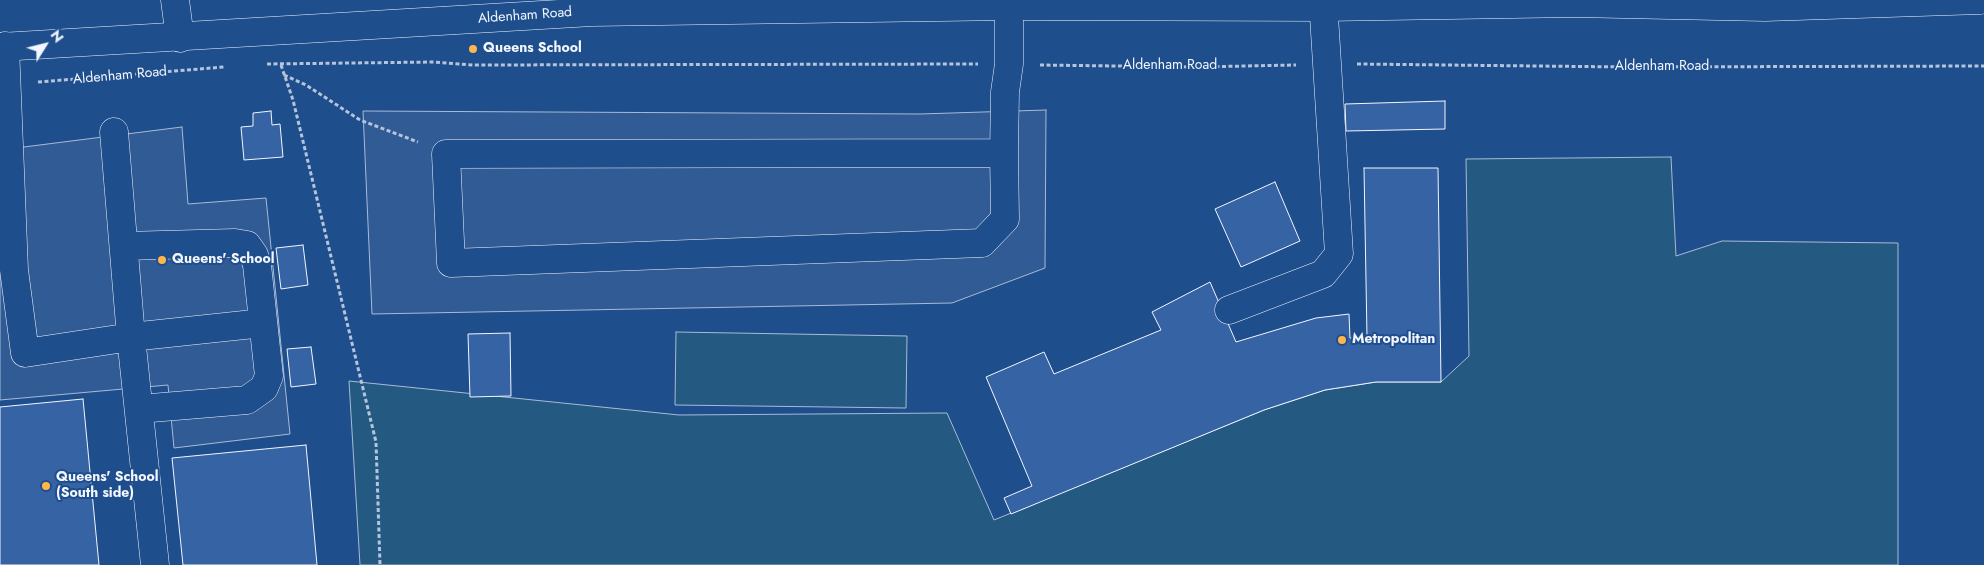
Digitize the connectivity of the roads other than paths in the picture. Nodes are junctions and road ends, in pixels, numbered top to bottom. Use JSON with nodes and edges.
{"nodes":[{"id":1,"x":175,"y":0,"type":"edge"},
{"id":2,"x":1980,"y":0,"type":"edge"},
{"id":3,"x":1324,"y":3,"type":"edge"},
{"id":4,"x":916,"y":4,"type":"edge"},
{"id":5,"x":1010,"y":6,"type":"junction"},
{"id":6,"x":180,"y":38,"type":"junction"},
{"id":7,"x":3,"y":47,"type":"edge"},
{"id":8,"x":114,"y":132,"type":"dead end"},
{"id":9,"x":1004,"y":153,"type":"junction"},
{"id":10,"x":125,"y":246,"type":"junction"},
{"id":11,"x":1229,"y":310,"type":"dead end"},
{"id":12,"x":263,"y":322,"type":"junction"},
{"id":13,"x":131,"y":337,"type":"junction"},
{"id":14,"x":139,"y":409,"type":"junction"},
{"id":15,"x":155,"y":565,"type":"edge"}],
"edges":[{"from":1,"to":6,"type":"main road"},
{"from":2,"to":3,"type":"main road","name":"Aldenham Road"},
{"from":3,"to":5,"type":"main road","name":"Aldenham Road"},
{"from":3,"to":11,"type":"main road"},
{"from":4,"to":5,"type":"main road","name":"Aldenham Road"},
{"from":4,"to":6,"type":"main road","name":"Aldenham Road"},
{"from":5,"to":9,"type":"main road"},
{"from":6,"to":7,"type":"main road","name":"Aldenham Road"},
{"from":7,"to":13,"type":"main road"},
{"from":8,"to":10,"type":"main road"},
{"from":9,"to":9,"type":"main road"},
{"from":10,"to":12,"type":"main road"},
{"from":10,"to":13,"type":"main road"},
{"from":12,"to":13,"type":"main road"},
{"from":12,"to":14,"type":"main road"},
{"from":13,"to":14,"type":"main road"},
{"from":14,"to":15,"type":"main road"}]}
